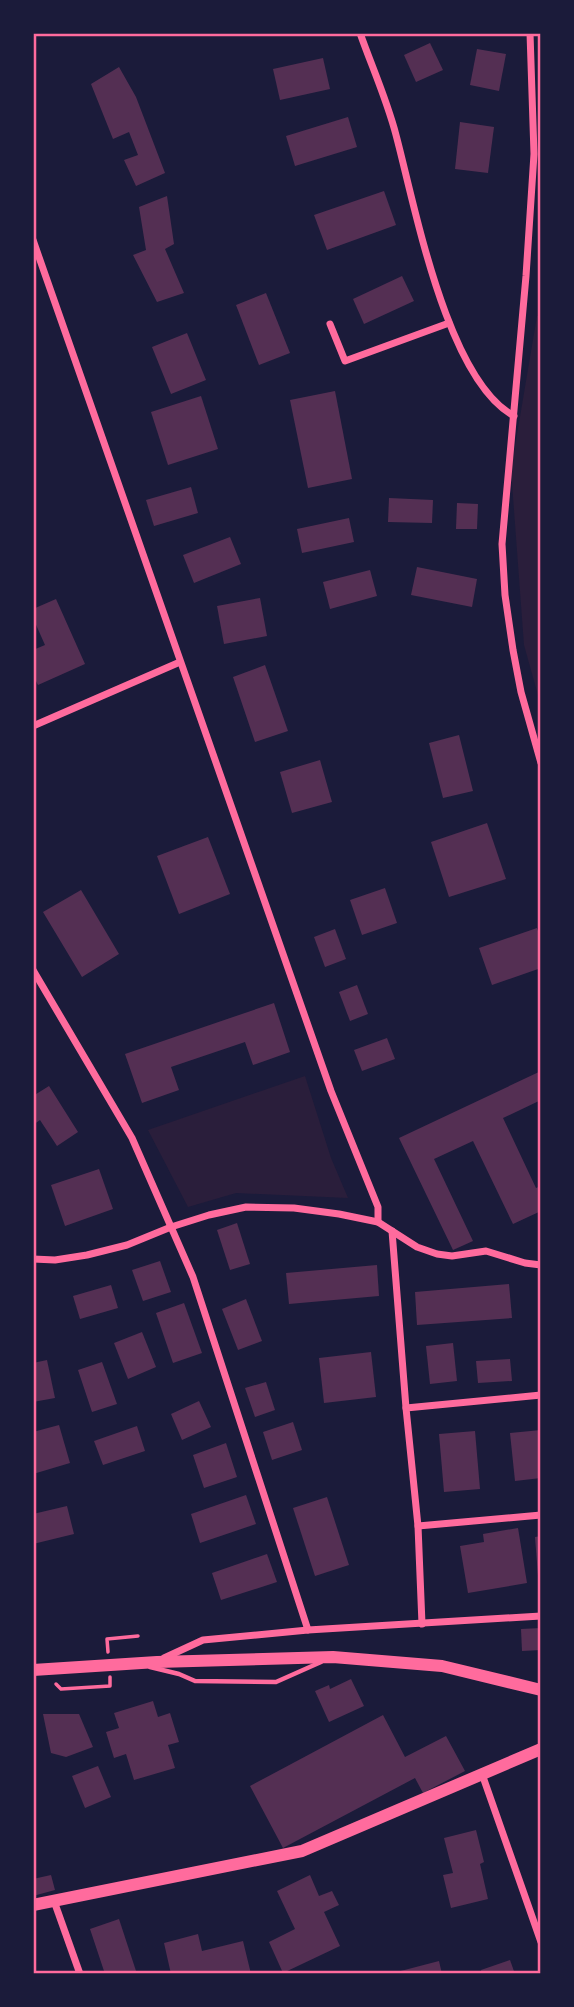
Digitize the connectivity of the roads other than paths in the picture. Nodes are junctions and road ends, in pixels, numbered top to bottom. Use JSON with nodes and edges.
{"nodes":[{"id":1,"x":360,"y":33,"type":"edge"},
{"id":2,"x":530,"y":33,"type":"edge"},
{"id":3,"x":33,"y":240,"type":"edge"},
{"id":4,"x":449,"y":323,"type":"junction"},
{"id":5,"x":330,"y":324,"type":"dead end"},
{"id":6,"x":514,"y":416,"type":"junction"},
{"id":7,"x":180,"y":662,"type":"junction"},
{"id":8,"x":33,"y":726,"type":"edge"},
{"id":9,"x":541,"y":763,"type":"edge"},
{"id":10,"x":33,"y":970,"type":"edge"},
{"id":11,"x":378,"y":1222,"type":"junction"},
{"id":12,"x":171,"y":1227,"type":"junction"},
{"id":13,"x":392,"y":1231,"type":"junction"},
{"id":14,"x":33,"y":1259,"type":"edge"},
{"id":15,"x":541,"y":1265,"type":"edge"},
{"id":16,"x":541,"y":1395,"type":"edge"},
{"id":17,"x":406,"y":1408,"type":"junction"},
{"id":18,"x":541,"y":1515,"type":"edge"},
{"id":19,"x":418,"y":1526,"type":"junction"},
{"id":20,"x":541,"y":1616,"type":"edge"},
{"id":21,"x":422,"y":1624,"type":"junction"},
{"id":22,"x":308,"y":1630,"type":"junction"},
{"id":23,"x":333,"y":1657,"type":"junction"},
{"id":24,"x":157,"y":1662,"type":"junction"},
{"id":25,"x":136,"y":1663,"type":"junction"},
{"id":26,"x":33,"y":1670,"type":"edge"},
{"id":27,"x":541,"y":1690,"type":"edge"},
{"id":28,"x":541,"y":1749,"type":"edge"},
{"id":29,"x":482,"y":1774,"type":"junction"},
{"id":30,"x":54,"y":1901,"type":"junction"},
{"id":31,"x":33,"y":1905,"type":"edge"},
{"id":32,"x":541,"y":1942,"type":"edge"},
{"id":33,"x":80,"y":1974,"type":"edge"}],
"edges":[{"from":1,"to":4,"type":"street"},
{"from":2,"to":6,"type":"street"},
{"from":3,"to":7,"type":"street"},
{"from":4,"to":5,"type":"street"},
{"from":4,"to":6,"type":"street"},
{"from":6,"to":9,"type":"street"},
{"from":7,"to":8,"type":"street"},
{"from":7,"to":11,"type":"street"},
{"from":10,"to":12,"type":"street"},
{"from":11,"to":12,"type":"street"},
{"from":11,"to":13,"type":"street"},
{"from":12,"to":14,"type":"street"},
{"from":12,"to":22,"type":"street"},
{"from":13,"to":15,"type":"street"},
{"from":13,"to":17,"type":"street"},
{"from":16,"to":17,"type":"street"},
{"from":17,"to":19,"type":"street"},
{"from":18,"to":19,"type":"street"},
{"from":19,"to":21,"type":"street"},
{"from":20,"to":21,"type":"street"},
{"from":21,"to":22,"type":"street"},
{"from":22,"to":24,"type":"street"},
{"from":23,"to":24,"type":"main road"},
{"from":23,"to":25,"type":"lane"},
{"from":23,"to":27,"type":"main road"},
{"from":24,"to":25,"type":"main road"},
{"from":25,"to":26,"type":"main road"},
{"from":28,"to":29,"type":"main road"},
{"from":29,"to":30,"type":"main road"},
{"from":29,"to":32,"type":"street"},
{"from":30,"to":31,"type":"main road"},
{"from":30,"to":33,"type":"street"}]}
